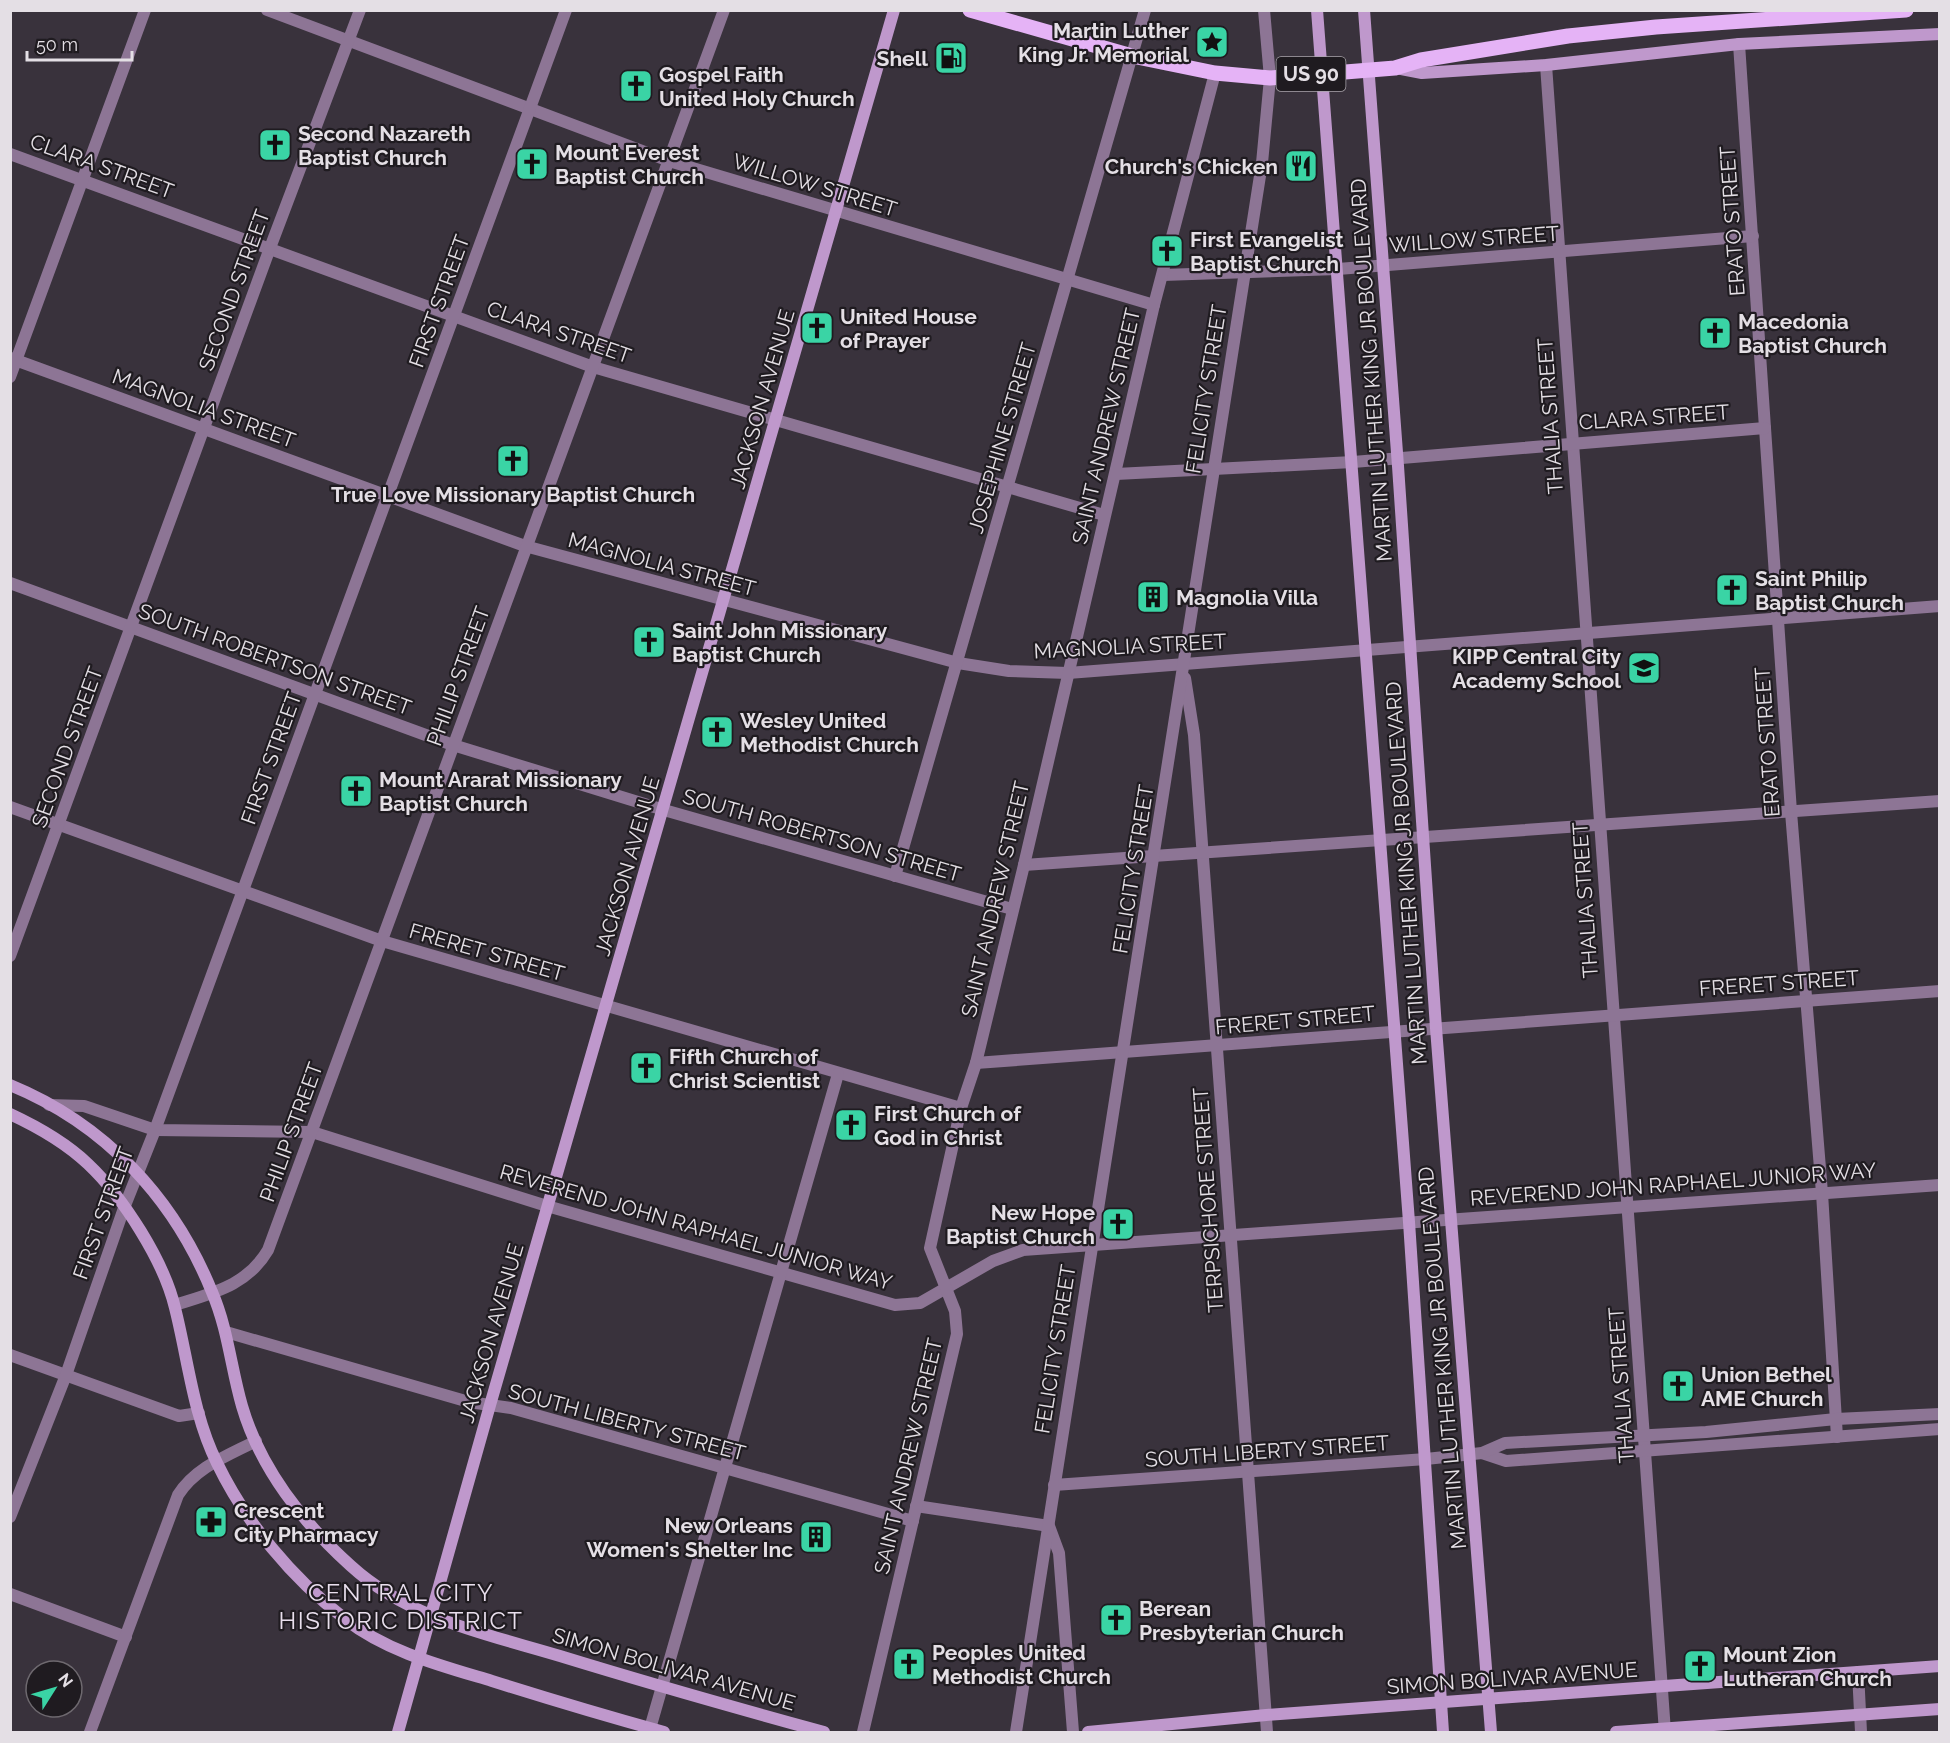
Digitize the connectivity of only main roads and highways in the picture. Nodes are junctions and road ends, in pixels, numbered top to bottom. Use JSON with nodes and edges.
{"nodes":[{"id":1,"x":970,"y":10,"type":"edge"},
{"id":2,"x":1906,"y":10,"type":"edge"}],
"edges":[{"from":1,"to":2,"type":"main road","number":"US 90"}]}
